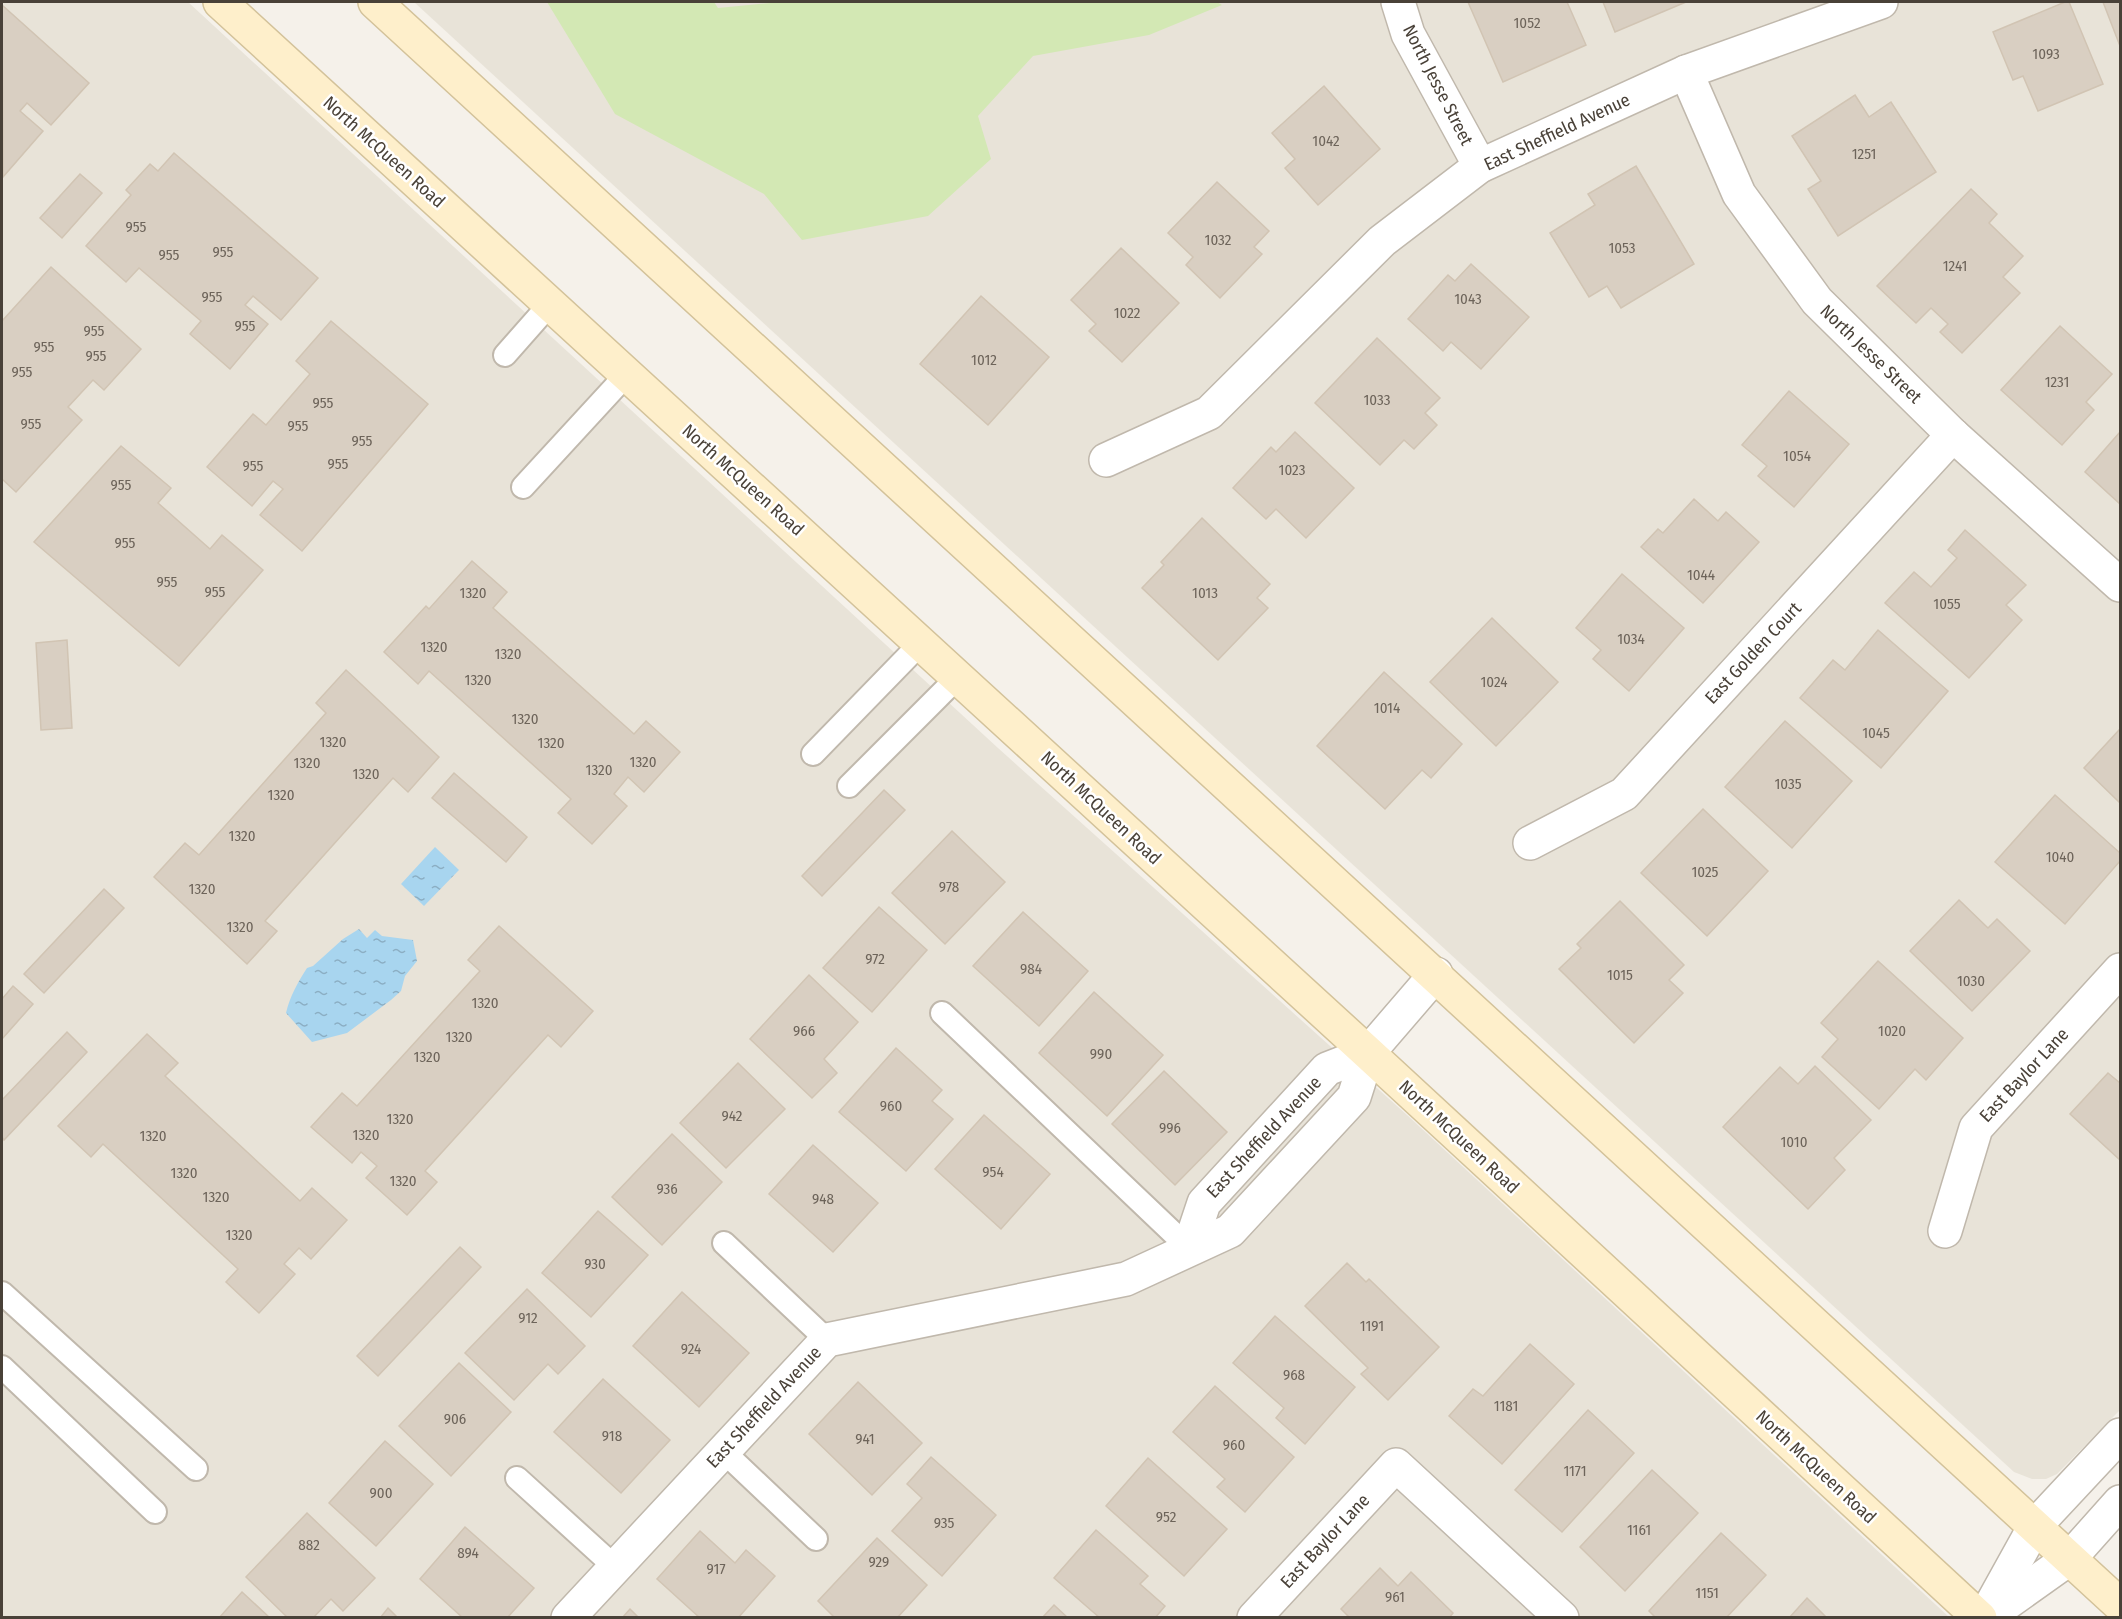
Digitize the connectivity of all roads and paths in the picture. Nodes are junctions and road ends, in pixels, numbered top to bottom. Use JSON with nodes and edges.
{"nodes":[{"id":1,"x":220,"y":2,"type":"edge"},
{"id":2,"x":375,"y":2,"type":"edge"},
{"id":3,"x":1398,"y":2,"type":"edge"},
{"id":4,"x":1881,"y":2,"type":"edge"},
{"id":5,"x":1686,"y":72,"type":"junction"},
{"id":6,"x":1480,"y":166,"type":"junction"},
{"id":7,"x":550,"y":304,"type":"junction"},
{"id":8,"x":505,"y":355,"type":"dead end"},
{"id":9,"x":627,"y":374,"type":"junction"},
{"id":10,"x":1953,"y":435,"type":"junction"},
{"id":11,"x":1106,"y":460,"type":"dead end"},
{"id":12,"x":523,"y":487,"type":"dead end"},
{"id":13,"x":2121,"y":585,"type":"edge"},
{"id":14,"x":921,"y":643,"type":"junction"},
{"id":15,"x":958,"y":677,"type":"junction"},
{"id":16,"x":813,"y":754,"type":"dead end"},
{"id":17,"x":849,"y":786,"type":"dead end"},
{"id":18,"x":1530,"y":843,"type":"dead end"},
{"id":19,"x":2121,"y":970,"type":"edge"},
{"id":20,"x":1436,"y":974,"type":"junction"},
{"id":21,"x":942,"y":1013,"type":"dead end"},
{"id":22,"x":1368,"y":1053,"type":"junction"},
{"id":23,"x":1945,"y":1231,"type":"dead end"},
{"id":24,"x":724,"y":1243,"type":"dead end"},
{"id":25,"x":1189,"y":1248,"type":"junction"},
{"id":26,"x":2,"y":1293,"type":"edge"},
{"id":27,"x":827,"y":1340,"type":"junction"},
{"id":28,"x":2,"y":1367,"type":"edge"},
{"id":29,"x":2121,"y":1435,"type":"edge"},
{"id":30,"x":723,"y":1451,"type":"junction"},
{"id":31,"x":196,"y":1468,"type":"dead end"},
{"id":32,"x":516,"y":1478,"type":"dead end"},
{"id":33,"x":2121,"y":1502,"type":"edge"},
{"id":34,"x":155,"y":1512,"type":"dead end"},
{"id":35,"x":2035,"y":1526,"type":"junction"},
{"id":36,"x":816,"y":1539,"type":"dead end"},
{"id":37,"x":2070,"y":1558,"type":"junction"},
{"id":38,"x":615,"y":1567,"type":"junction"},
{"id":39,"x":2121,"y":1605,"type":"edge"},
{"id":40,"x":568,"y":1617,"type":"edge"},
{"id":41,"x":1254,"y":1617,"type":"edge"},
{"id":42,"x":1562,"y":1617,"type":"edge"},
{"id":43,"x":1983,"y":1617,"type":"edge"}],
"edges":[{"from":1,"to":7,"type":"main road","name":"North McQueen Road"},
{"from":2,"to":20,"type":"main road"},
{"from":3,"to":6,"type":"street","name":"North Jesse Street"},
{"from":4,"to":5,"type":"street","name":"East Sheffield Avenue"},
{"from":5,"to":6,"type":"street","name":"East Sheffield Avenue"},
{"from":5,"to":10,"type":"street","name":"North Jesse Street"},
{"from":6,"to":11,"type":"street","name":"East Sheffield Avenue"},
{"from":7,"to":8,"type":"lane"},
{"from":7,"to":9,"type":"main road","name":"North McQueen Road"},
{"from":9,"to":12,"type":"lane"},
{"from":9,"to":14,"type":"main road","name":"North McQueen Road"},
{"from":10,"to":13,"type":"street","name":"North Jesse Street"},
{"from":10,"to":18,"type":"street","name":"East Golden Court"},
{"from":14,"to":15,"type":"main road","name":"North McQueen Road"},
{"from":14,"to":16,"type":"lane"},
{"from":15,"to":17,"type":"lane"},
{"from":15,"to":22,"type":"main road","name":"North McQueen Road"},
{"from":19,"to":23,"type":"street","name":"East Baylor Lane"},
{"from":20,"to":22,"type":"street","name":"East Sheffield Avenue"},
{"from":20,"to":35,"type":"main road"},
{"from":21,"to":25,"type":"lane"},
{"from":22,"to":25,"type":"street","name":"East Sheffield Avenue"},
{"from":22,"to":43,"type":"main road","name":"North McQueen Road"},
{"from":24,"to":27,"type":"lane"},
{"from":25,"to":27,"type":"street","name":"East Sheffield Avenue"},
{"from":26,"to":31,"type":"lane"},
{"from":27,"to":30,"type":"street","name":"East Sheffield Avenue"},
{"from":28,"to":34,"type":"lane"},
{"from":29,"to":35,"type":"street"},
{"from":30,"to":36,"type":"lane"},
{"from":30,"to":38,"type":"street","name":"East Sheffield Avenue"},
{"from":32,"to":38,"type":"lane"},
{"from":33,"to":37,"type":"street"},
{"from":35,"to":37,"type":"main road"},
{"from":35,"to":43,"type":"street"},
{"from":37,"to":39,"type":"main road"},
{"from":37,"to":43,"type":"street"},
{"from":38,"to":40,"type":"street","name":"East Sheffield Avenue"},
{"from":41,"to":42,"type":"street","name":"East Baylor Lane"}]}
